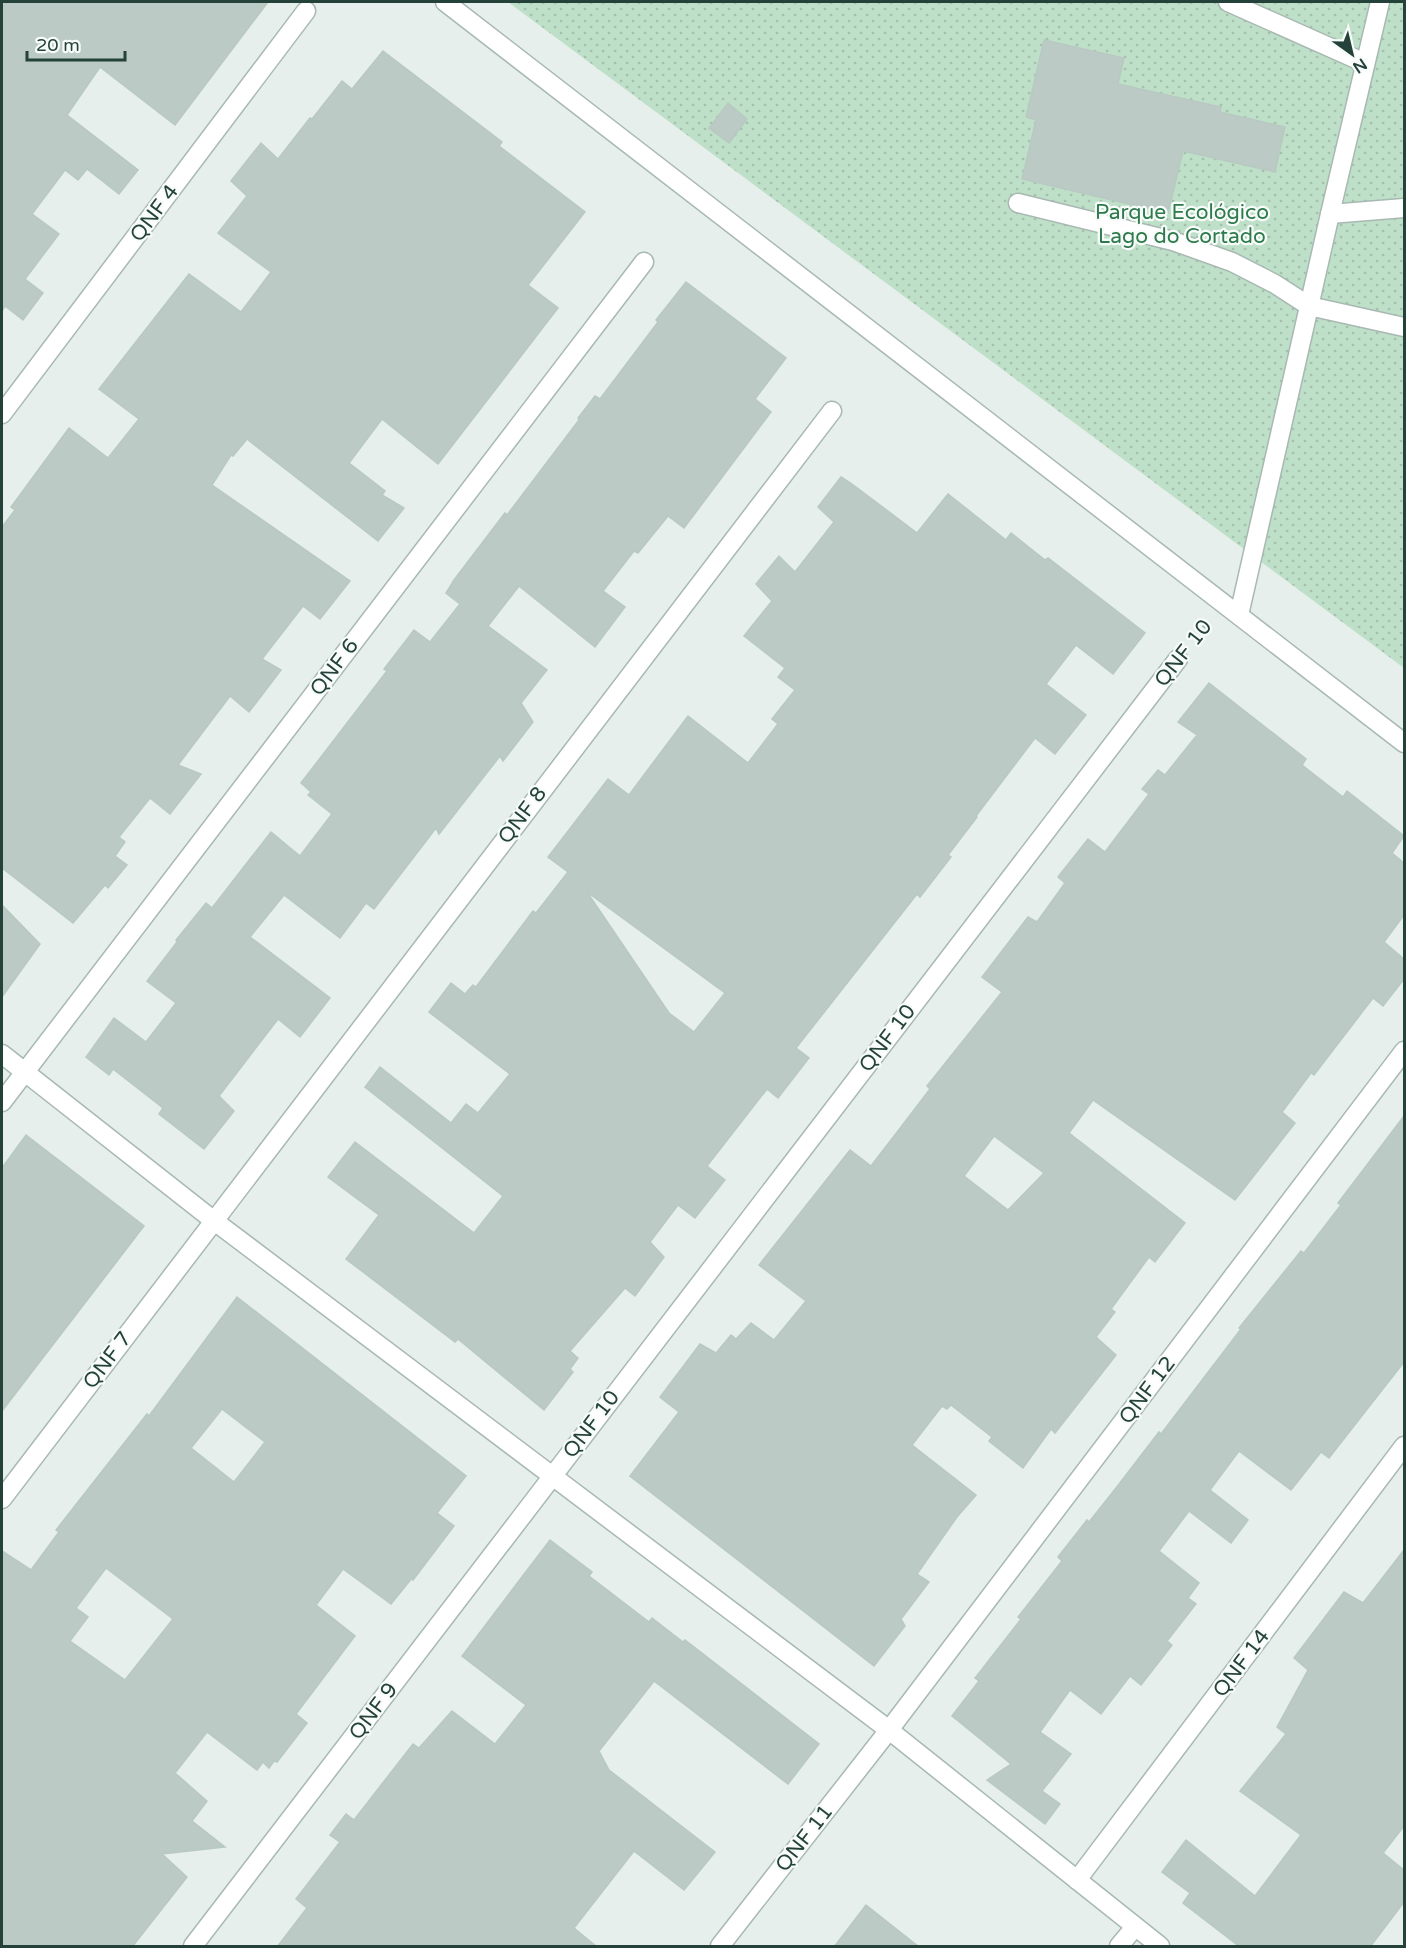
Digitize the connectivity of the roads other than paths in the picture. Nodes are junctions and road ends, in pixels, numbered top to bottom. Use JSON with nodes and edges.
{"nodes":[{"id":1,"x":445,"y":2,"type":"edge"},
{"id":2,"x":1228,"y":2,"type":"edge"},
{"id":3,"x":1380,"y":2,"type":"edge"},
{"id":4,"x":306,"y":11,"type":"dead end"},
{"id":5,"x":1365,"y":63,"type":"junction"},
{"id":6,"x":1018,"y":203,"type":"dead end"},
{"id":7,"x":1404,"y":208,"type":"edge"},
{"id":8,"x":1330,"y":214,"type":"junction"},
{"id":9,"x":644,"y":262,"type":"dead end"},
{"id":10,"x":1309,"y":306,"type":"junction"},
{"id":11,"x":1404,"y":327,"type":"edge"},
{"id":12,"x":832,"y":411,"type":"dead end"},
{"id":13,"x":2,"y":414,"type":"edge"},
{"id":14,"x":1239,"y":615,"type":"junction"},
{"id":15,"x":1178,"y":659,"type":"road end"},
{"id":16,"x":1404,"y":743,"type":"edge"},
{"id":17,"x":1404,"y":1051,"type":"edge"},
{"id":18,"x":2,"y":1054,"type":"edge"},
{"id":19,"x":24,"y":1072,"type":"junction"},
{"id":20,"x":2,"y":1102,"type":"edge"},
{"id":21,"x":213,"y":1220,"type":"junction"},
{"id":22,"x":1404,"y":1446,"type":"edge"},
{"id":23,"x":552,"y":1475,"type":"junction"},
{"id":24,"x":2,"y":1499,"type":"edge"},
{"id":25,"x":889,"y":1730,"type":"junction"},
{"id":26,"x":1077,"y":1880,"type":"junction"},
{"id":27,"x":1135,"y":1927,"type":"junction"},
{"id":28,"x":194,"y":1947,"type":"edge"},
{"id":29,"x":720,"y":1947,"type":"edge"},
{"id":30,"x":1119,"y":1947,"type":"edge"},
{"id":31,"x":1160,"y":1947,"type":"edge"}],
"edges":[{"from":1,"to":14,"type":"street"},
{"from":2,"to":5,"type":"street"},
{"from":3,"to":5,"type":"street"},
{"from":4,"to":13,"type":"street","name":"QNF 4"},
{"from":5,"to":8,"type":"street"},
{"from":6,"to":10,"type":"street"},
{"from":7,"to":8,"type":"street"},
{"from":8,"to":10,"type":"street"},
{"from":9,"to":19,"type":"street","name":"QNF 6"},
{"from":10,"to":11,"type":"street"},
{"from":10,"to":14,"type":"street"},
{"from":12,"to":21,"type":"street","name":"QNF 8"},
{"from":14,"to":16,"type":"street"},
{"from":15,"to":23,"type":"street","name":"QNF 10"},
{"from":17,"to":25,"type":"street","name":"QNF 12"},
{"from":18,"to":19,"type":"street"},
{"from":19,"to":20,"type":"street","name":"QNF 6"},
{"from":19,"to":21,"type":"street"},
{"from":21,"to":23,"type":"street"},
{"from":21,"to":24,"type":"street","name":"QNF 7"},
{"from":22,"to":26,"type":"street","name":"QNF 14"},
{"from":23,"to":25,"type":"street"},
{"from":23,"to":28,"type":"street","name":"QNF 9"},
{"from":25,"to":26,"type":"street"},
{"from":25,"to":29,"type":"street","name":"QNF 11"},
{"from":26,"to":27,"type":"street"},
{"from":27,"to":30,"type":"street"},
{"from":27,"to":31,"type":"street"}]}
